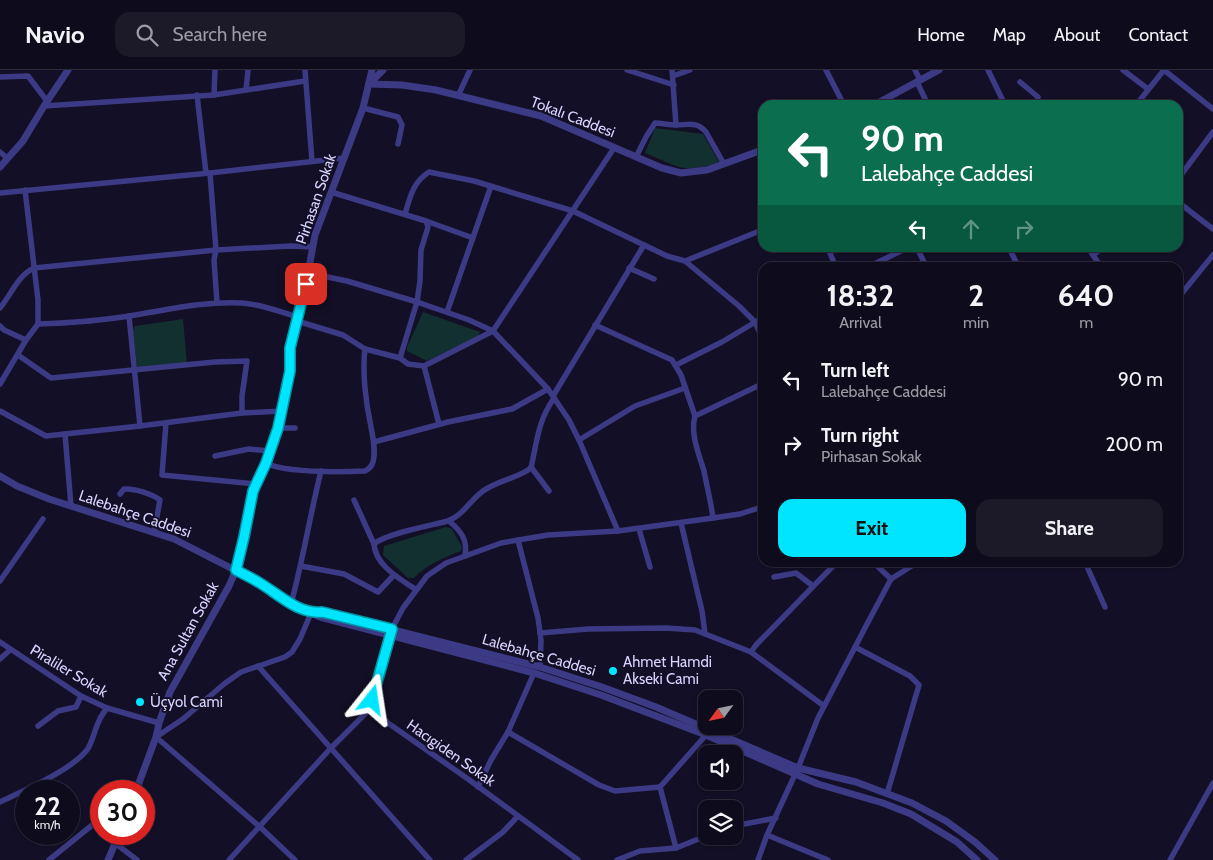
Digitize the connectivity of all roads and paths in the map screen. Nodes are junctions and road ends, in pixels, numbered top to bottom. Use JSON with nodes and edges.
{"nodes":[{"id":1,"x":68,"y":70,"type":"edge"},
{"id":2,"x":215,"y":70,"type":"edge"},
{"id":3,"x":248,"y":70,"type":"edge"},
{"id":4,"x":305,"y":70,"type":"edge"},
{"id":5,"x":372,"y":70,"type":"edge"},
{"id":6,"x":383,"y":70,"type":"edge"},
{"id":7,"x":470,"y":70,"type":"edge"},
{"id":8,"x":627,"y":70,"type":"edge"},
{"id":9,"x":690,"y":70,"type":"edge"},
{"id":10,"x":826,"y":70,"type":"edge"},
{"id":11,"x":914,"y":70,"type":"edge"},
{"id":12,"x":939,"y":70,"type":"edge"},
{"id":13,"x":988,"y":70,"type":"edge"},
{"id":14,"x":1123,"y":70,"type":"edge"},
{"id":15,"x":1164,"y":70,"type":"edge"},
{"id":16,"x":27,"y":73,"type":"edge"},
{"id":17,"x":672,"y":73,"type":"edge"},
{"id":18,"x":0,"y":77,"type":"edge"},
{"id":19,"x":306,"y":81,"type":"junction"},
{"id":20,"x":919,"y":81,"type":"junction"},
{"id":21,"x":1020,"y":82,"type":"dead end"},
{"id":22,"x":369,"y":84,"type":"junction"},
{"id":23,"x":674,"y":85,"type":"junction"},
{"id":24,"x":1148,"y":89,"type":"junction"},
{"id":25,"x":246,"y":90,"type":"junction"},
{"id":26,"x":214,"y":95,"type":"junction"},
{"id":27,"x":197,"y":96,"type":"junction"},
{"id":28,"x":458,"y":96,"type":"junction"},
{"id":29,"x":841,"y":100,"type":"edge"},
{"id":30,"x":883,"y":100,"type":"edge"},
{"id":31,"x":926,"y":100,"type":"edge"},
{"id":32,"x":1003,"y":100,"type":"edge"},
{"id":33,"x":1036,"y":100,"type":"edge"},
{"id":34,"x":1140,"y":100,"type":"edge"},
{"id":35,"x":45,"y":104,"type":"junction"},
{"id":36,"x":364,"y":108,"type":"junction"},
{"id":37,"x":1213,"y":109,"type":"edge"},
{"id":38,"x":676,"y":125,"type":"junction"},
{"id":39,"x":1213,"y":132,"type":"edge"},
{"id":40,"x":398,"y":144,"type":"dead end"},
{"id":41,"x":614,"y":148,"type":"junction"},
{"id":42,"x":758,"y":151,"type":"edge"},
{"id":43,"x":0,"y":152,"type":"edge"},
{"id":44,"x":636,"y":157,"type":"junction"},
{"id":45,"x":7,"y":158,"type":"junction"},
{"id":46,"x":344,"y":158,"type":"junction"},
{"id":47,"x":312,"y":162,"type":"junction"},
{"id":48,"x":724,"y":164,"type":"junction"},
{"id":49,"x":0,"y":167,"type":"edge"},
{"id":50,"x":1183,"y":172,"type":"edge"},
{"id":51,"x":208,"y":173,"type":"junction"},
{"id":52,"x":491,"y":186,"type":"junction"},
{"id":53,"x":25,"y":190,"type":"junction"},
{"id":54,"x":332,"y":192,"type":"junction"},
{"id":55,"x":0,"y":193,"type":"edge"},
{"id":56,"x":1183,"y":206,"type":"edge"},
{"id":57,"x":573,"y":211,"type":"junction"},
{"id":58,"x":405,"y":214,"type":"junction"},
{"id":59,"x":426,"y":221,"type":"junction"},
{"id":60,"x":1213,"y":229,"type":"edge"},
{"id":61,"x":758,"y":232,"type":"edge"},
{"id":62,"x":473,"y":238,"type":"junction"},
{"id":63,"x":644,"y":245,"type":"junction"},
{"id":64,"x":313,"y":246,"type":"junction"},
{"id":65,"x":216,"y":250,"type":"junction"},
{"id":66,"x":900,"y":252,"type":"edge"},
{"id":67,"x":1091,"y":252,"type":"edge"},
{"id":68,"x":1097,"y":252,"type":"edge"},
{"id":69,"x":1094,"y":255,"type":"junction"},
{"id":70,"x":1213,"y":255,"type":"edge"},
{"id":71,"x":685,"y":261,"type":"junction"},
{"id":72,"x":879,"y":262,"type":"edge"},
{"id":73,"x":1098,"y":262,"type":"edge"},
{"id":74,"x":34,"y":268,"type":"junction"},
{"id":75,"x":629,"y":268,"type":"junction"},
{"id":76,"x":308,"y":273,"type":"junction"},
{"id":77,"x":654,"y":279,"type":"dead end"},
{"id":78,"x":1183,"y":292,"type":"edge"},
{"id":79,"x":417,"y":302,"type":"junction"},
{"id":80,"x":217,"y":303,"type":"junction"},
{"id":81,"x":0,"y":308,"type":"edge"},
{"id":82,"x":447,"y":312,"type":"junction"},
{"id":83,"x":128,"y":316,"type":"junction"},
{"id":84,"x":297,"y":319,"type":"junction"},
{"id":85,"x":758,"y":320,"type":"edge"},
{"id":86,"x":755,"y":322,"type":"junction"},
{"id":87,"x":38,"y":324,"type":"junction"},
{"id":88,"x":595,"y":324,"type":"junction"},
{"id":89,"x":0,"y":326,"type":"edge"},
{"id":90,"x":758,"y":329,"type":"edge"},
{"id":91,"x":493,"y":331,"type":"junction"},
{"id":92,"x":26,"y":340,"type":"junction"},
{"id":93,"x":365,"y":349,"type":"junction"},
{"id":94,"x":18,"y":355,"type":"junction"},
{"id":95,"x":400,"y":358,"type":"junction"},
{"id":96,"x":676,"y":365,"type":"junction"},
{"id":97,"x":424,"y":366,"type":"junction"},
{"id":98,"x":134,"y":370,"type":"junction"},
{"id":99,"x":0,"y":384,"type":"edge"},
{"id":100,"x":758,"y":386,"type":"edge"},
{"id":101,"x":685,"y":388,"type":"junction"},
{"id":102,"x":548,"y":389,"type":"junction"},
{"id":103,"x":554,"y":397,"type":"junction"},
{"id":104,"x":0,"y":411,"type":"edge"},
{"id":105,"x":282,"y":411,"type":"junction"},
{"id":106,"x":242,"y":412,"type":"junction"},
{"id":107,"x":695,"y":416,"type":"junction"},
{"id":108,"x":166,"y":423,"type":"junction"},
{"id":109,"x":439,"y":424,"type":"junction"},
{"id":110,"x":140,"y":426,"type":"junction"},
{"id":111,"x":278,"y":428,"type":"junction"},
{"id":112,"x":295,"y":428,"type":"dead end"},
{"id":113,"x":65,"y":434,"type":"junction"},
{"id":114,"x":579,"y":440,"type":"junction"},
{"id":115,"x":374,"y":442,"type":"junction"},
{"id":116,"x":270,"y":451,"type":"junction"},
{"id":117,"x":215,"y":456,"type":"dead end"},
{"id":118,"x":266,"y":463,"type":"junction"},
{"id":119,"x":531,"y":467,"type":"junction"},
{"id":120,"x":321,"y":471,"type":"junction"},
{"id":121,"x":0,"y":476,"type":"edge"},
{"id":122,"x":256,"y":484,"type":"junction"},
{"id":123,"x":549,"y":491,"type":"dead end"},
{"id":124,"x":120,"y":494,"type":"dead end"},
{"id":125,"x":354,"y":500,"type":"dead end"},
{"id":126,"x":71,"y":506,"type":"junction"},
{"id":127,"x":758,"y":508,"type":"edge"},
{"id":128,"x":713,"y":518,"type":"junction"},
{"id":129,"x":42,"y":519,"type":"dead end"},
{"id":130,"x":449,"y":521,"type":"junction"},
{"id":131,"x":682,"y":523,"type":"junction"},
{"id":132,"x":639,"y":529,"type":"junction"},
{"id":133,"x":618,"y":532,"type":"junction"},
{"id":134,"x":154,"y":533,"type":"junction"},
{"id":135,"x":518,"y":540,"type":"junction"},
{"id":136,"x":374,"y":544,"type":"junction"},
{"id":137,"x":465,"y":556,"type":"junction"},
{"id":138,"x":301,"y":566,"type":"junction"},
{"id":139,"x":650,"y":567,"type":"dead end"},
{"id":140,"x":832,"y":567,"type":"edge"},
{"id":141,"x":879,"y":567,"type":"edge"},
{"id":142,"x":910,"y":567,"type":"edge"},
{"id":143,"x":1087,"y":567,"type":"edge"},
{"id":144,"x":236,"y":570,"type":"junction"},
{"id":145,"x":394,"y":575,"type":"junction"},
{"id":146,"x":774,"y":577,"type":"dead end"},
{"id":147,"x":891,"y":579,"type":"junction"},
{"id":148,"x":0,"y":581,"type":"edge"},
{"id":149,"x":814,"y":586,"type":"junction"},
{"id":150,"x":415,"y":589,"type":"junction"},
{"id":151,"x":291,"y":604,"type":"junction"},
{"id":152,"x":1105,"y":607,"type":"dead end"},
{"id":153,"x":311,"y":612,"type":"junction"},
{"id":154,"x":390,"y":633,"type":"junction"},
{"id":155,"x":540,"y":634,"type":"junction"},
{"id":156,"x":705,"y":634,"type":"junction"},
{"id":157,"x":0,"y":642,"type":"edge"},
{"id":158,"x":855,"y":647,"type":"junction"},
{"id":159,"x":10,"y":650,"type":"junction"},
{"id":160,"x":751,"y":652,"type":"junction"},
{"id":161,"x":0,"y":660,"type":"edge"},
{"id":162,"x":258,"y":666,"type":"junction"},
{"id":163,"x":540,"y":667,"type":"junction"},
{"id":164,"x":534,"y":674,"type":"junction"},
{"id":165,"x":81,"y":696,"type":"junction"},
{"id":166,"x":824,"y":706,"type":"junction"},
{"id":167,"x":372,"y":707,"type":"junction"},
{"id":168,"x":107,"y":708,"type":"junction"},
{"id":169,"x":158,"y":723,"type":"junction"},
{"id":170,"x":38,"y":726,"type":"dead end"},
{"id":171,"x":508,"y":732,"type":"junction"},
{"id":172,"x":698,"y":732,"type":"edge"},
{"id":173,"x":706,"y":735,"type":"joint"},
{"id":174,"x":156,"y":737,"type":"junction"},
{"id":175,"x":330,"y":749,"type":"junction"},
{"id":176,"x":797,"y":772,"type":"junction"},
{"id":177,"x":140,"y":780,"type":"edge"},
{"id":178,"x":1213,"y":783,"type":"edge"},
{"id":179,"x":478,"y":787,"type":"junction"},
{"id":180,"x":660,"y":788,"type":"junction"},
{"id":181,"x":887,"y":794,"type":"junction"},
{"id":182,"x":0,"y":802,"type":"edge"},
{"id":183,"x":518,"y":816,"type":"junction"},
{"id":184,"x":776,"y":818,"type":"junction"},
{"id":185,"x":743,"y":824,"type":"edge"},
{"id":186,"x":90,"y":827,"type":"edge"},
{"id":187,"x":260,"y":827,"type":"junction"},
{"id":188,"x":767,"y":835,"type":"junction"},
{"id":189,"x":698,"y":839,"type":"edge"},
{"id":190,"x":114,"y":845,"type":"edge"},
{"id":191,"x":118,"y":845,"type":"edge"},
{"id":192,"x":676,"y":848,"type":"junction"},
{"id":193,"x":49,"y":860,"type":"edge"},
{"id":194,"x":108,"y":860,"type":"edge"},
{"id":195,"x":137,"y":860,"type":"edge"},
{"id":196,"x":229,"y":860,"type":"edge"},
{"id":197,"x":295,"y":860,"type":"edge"},
{"id":198,"x":430,"y":860,"type":"edge"},
{"id":199,"x":466,"y":860,"type":"edge"},
{"id":200,"x":578,"y":860,"type":"edge"},
{"id":201,"x":618,"y":860,"type":"edge"},
{"id":202,"x":758,"y":860,"type":"edge"},
{"id":203,"x":828,"y":860,"type":"edge"},
{"id":204,"x":977,"y":860,"type":"edge"},
{"id":205,"x":995,"y":860,"type":"edge"},
{"id":206,"x":1170,"y":860,"type":"edge"}],
"edges":[{"from":1,"to":35,"type":"street"},
{"from":2,"to":26,"type":"street"},
{"from":3,"to":25,"type":"street"},
{"from":4,"to":19,"type":"street"},
{"from":5,"to":22,"type":"street","name":"Pirhasan Sokak"},
{"from":6,"to":22,"type":"street"},
{"from":7,"to":28,"type":"street"},
{"from":8,"to":23,"type":"street"},
{"from":9,"to":17,"type":"street"},
{"from":10,"to":29,"type":"street"},
{"from":11,"to":20,"type":"street"},
{"from":12,"to":20,"type":"street"},
{"from":13,"to":32,"type":"street"},
{"from":14,"to":24,"type":"street"},
{"from":15,"to":24,"type":"street"},
{"from":15,"to":37,"type":"street"},
{"from":16,"to":18,"type":"street"},
{"from":16,"to":35,"type":"street"},
{"from":17,"to":23,"type":"street"},
{"from":19,"to":25,"type":"street"},
{"from":19,"to":47,"type":"street"},
{"from":20,"to":30,"type":"street"},
{"from":20,"to":31,"type":"street"},
{"from":21,"to":33,"type":"street"},
{"from":22,"to":28,"type":"street","name":"Tokalı Caddesi"},
{"from":22,"to":36,"type":"street","name":"Pirhasan Sokak"},
{"from":23,"to":38,"type":"street"},
{"from":24,"to":34,"type":"street"},
{"from":25,"to":26,"type":"street"},
{"from":26,"to":27,"type":"street"},
{"from":27,"to":35,"type":"street"},
{"from":27,"to":51,"type":"street"},
{"from":28,"to":41,"type":"street","name":"Tokalı Caddesi"},
{"from":35,"to":45,"type":"street"},
{"from":36,"to":40,"type":"street"},
{"from":36,"to":46,"type":"street","name":"Pirhasan Sokak"},
{"from":38,"to":44,"type":"street"},
{"from":38,"to":48,"type":"street"},
{"from":39,"to":50,"type":"street"},
{"from":41,"to":44,"type":"street","name":"Tokalı Caddesi"},
{"from":41,"to":57,"type":"street"},
{"from":42,"to":48,"type":"street","name":"Tokalı Caddesi"},
{"from":43,"to":45,"type":"street"},
{"from":44,"to":48,"type":"street","name":"Tokalı Caddesi"},
{"from":45,"to":49,"type":"street"},
{"from":46,"to":47,"type":"street"},
{"from":46,"to":54,"type":"street","name":"Pirhasan Sokak"},
{"from":47,"to":51,"type":"street"},
{"from":51,"to":53,"type":"street"},
{"from":51,"to":65,"type":"street"},
{"from":52,"to":57,"type":"street"},
{"from":52,"to":58,"type":"street"},
{"from":52,"to":62,"type":"street"},
{"from":53,"to":55,"type":"street"},
{"from":53,"to":74,"type":"street"},
{"from":54,"to":58,"type":"street"},
{"from":54,"to":64,"type":"street","name":"Pirhasan Sokak"},
{"from":56,"to":60,"type":"street"},
{"from":57,"to":63,"type":"street"},
{"from":57,"to":91,"type":"street"},
{"from":58,"to":59,"type":"street"},
{"from":59,"to":62,"type":"street"},
{"from":59,"to":79,"type":"street"},
{"from":61,"to":71,"type":"street"},
{"from":62,"to":82,"type":"street"},
{"from":63,"to":71,"type":"street"},
{"from":63,"to":75,"type":"street"},
{"from":64,"to":65,"type":"street"},
{"from":64,"to":76,"type":"street","name":"Pirhasan Sokak"},
{"from":65,"to":74,"type":"street"},
{"from":65,"to":80,"type":"street"},
{"from":66,"to":72,"type":"street"},
{"from":67,"to":69,"type":"street"},
{"from":68,"to":69,"type":"street"},
{"from":69,"to":73,"type":"street"},
{"from":70,"to":78,"type":"street"},
{"from":71,"to":86,"type":"street"},
{"from":74,"to":81,"type":"street"},
{"from":74,"to":87,"type":"street"},
{"from":75,"to":77,"type":"street"},
{"from":75,"to":88,"type":"street"},
{"from":76,"to":79,"type":"street"},
{"from":76,"to":84,"type":"street","name":"Pirhasan Sokak"},
{"from":79,"to":82,"type":"street"},
{"from":79,"to":95,"type":"street"},
{"from":80,"to":83,"type":"street"},
{"from":80,"to":84,"type":"street"},
{"from":82,"to":91,"type":"street"},
{"from":83,"to":87,"type":"street"},
{"from":83,"to":98,"type":"street"},
{"from":84,"to":93,"type":"street"},
{"from":84,"to":105,"type":"street","name":"Pirhasan Sokak"},
{"from":85,"to":86,"type":"street"},
{"from":86,"to":90,"type":"street"},
{"from":86,"to":96,"type":"street"},
{"from":87,"to":92,"type":"street"},
{"from":88,"to":96,"type":"street"},
{"from":88,"to":103,"type":"street"},
{"from":89,"to":92,"type":"street"},
{"from":91,"to":97,"type":"street"},
{"from":91,"to":102,"type":"street"},
{"from":92,"to":94,"type":"street"},
{"from":93,"to":95,"type":"street"},
{"from":93,"to":115,"type":"street"},
{"from":94,"to":98,"type":"street"},
{"from":94,"to":99,"type":"street"},
{"from":95,"to":97,"type":"street"},
{"from":96,"to":101,"type":"street"},
{"from":97,"to":109,"type":"street"},
{"from":98,"to":106,"type":"street"},
{"from":98,"to":110,"type":"street"},
{"from":100,"to":107,"type":"street"},
{"from":101,"to":107,"type":"street"},
{"from":101,"to":114,"type":"street"},
{"from":102,"to":103,"type":"street"},
{"from":102,"to":109,"type":"street"},
{"from":103,"to":114,"type":"street"},
{"from":103,"to":119,"type":"street"},
{"from":104,"to":113,"type":"street"},
{"from":105,"to":106,"type":"street"},
{"from":105,"to":111,"type":"street","name":"Pirhasan Sokak"},
{"from":106,"to":108,"type":"street"},
{"from":107,"to":128,"type":"street"},
{"from":108,"to":110,"type":"street"},
{"from":108,"to":122,"type":"street"},
{"from":109,"to":115,"type":"street"},
{"from":110,"to":113,"type":"street"},
{"from":111,"to":112,"type":"street"},
{"from":111,"to":116,"type":"street","name":"Pirhasan Sokak"},
{"from":113,"to":126,"type":"street"},
{"from":114,"to":133,"type":"street"},
{"from":115,"to":120,"type":"street"},
{"from":116,"to":117,"type":"street"},
{"from":116,"to":118,"type":"street","name":"Pirhasan Sokak"},
{"from":118,"to":120,"type":"street"},
{"from":118,"to":122,"type":"street","name":"Pirhasan Sokak"},
{"from":119,"to":123,"type":"street"},
{"from":119,"to":130,"type":"street"},
{"from":120,"to":138,"type":"street"},
{"from":121,"to":126,"type":"street","name":"Lalebahçe Caddesi"},
{"from":122,"to":144,"type":"street","name":"Pirhasan Sokak"},
{"from":124,"to":134,"type":"street"},
{"from":125,"to":136,"type":"street"},
{"from":126,"to":134,"type":"street","name":"Lalebahçe Caddesi"},
{"from":127,"to":128,"type":"street"},
{"from":128,"to":131,"type":"street"},
{"from":129,"to":148,"type":"street"},
{"from":130,"to":136,"type":"street"},
{"from":130,"to":137,"type":"street"},
{"from":131,"to":132,"type":"street"},
{"from":131,"to":156,"type":"street"},
{"from":132,"to":133,"type":"street"},
{"from":132,"to":139,"type":"street"},
{"from":133,"to":135,"type":"street"},
{"from":134,"to":144,"type":"street","name":"Lalebahçe Caddesi"},
{"from":135,"to":137,"type":"street"},
{"from":135,"to":155,"type":"street"},
{"from":136,"to":145,"type":"street"},
{"from":137,"to":150,"type":"street"},
{"from":138,"to":145,"type":"street"},
{"from":138,"to":151,"type":"street"},
{"from":140,"to":149,"type":"street"},
{"from":141,"to":147,"type":"street"},
{"from":142,"to":147,"type":"street"},
{"from":143,"to":152,"type":"street"},
{"from":144,"to":151,"type":"street","name":"Lalebahçe Caddesi"},
{"from":144,"to":169,"type":"street","name":"Ana Sultan Sokak"},
{"from":145,"to":150,"type":"street"},
{"from":146,"to":149,"type":"street"},
{"from":147,"to":158,"type":"street"},
{"from":149,"to":160,"type":"street"},
{"from":150,"to":154,"type":"street"},
{"from":151,"to":153,"type":"street","name":"Lalebahçe Caddesi"},
{"from":153,"to":154,"type":"street","name":"Lalebahçe Caddesi"},
{"from":153,"to":162,"type":"street"},
{"from":154,"to":163,"type":"street","name":"Lalebahçe Caddesi"},
{"from":154,"to":164,"type":"street","name":"Lalebahçe Caddesi"},
{"from":154,"to":167,"type":"street"},
{"from":155,"to":156,"type":"street"},
{"from":155,"to":163,"type":"street"},
{"from":156,"to":160,"type":"street"},
{"from":157,"to":159,"type":"street","name":"Piraliler Sokak"},
{"from":158,"to":166,"type":"street"},
{"from":158,"to":181,"type":"street"},
{"from":159,"to":161,"type":"street"},
{"from":159,"to":165,"type":"street","name":"Piraliler Sokak"},
{"from":160,"to":166,"type":"street"},
{"from":162,"to":174,"type":"street"},
{"from":162,"to":175,"type":"street"},
{"from":163,"to":176,"type":"street","name":"Lalebahçe Caddesi"},
{"from":164,"to":171,"type":"street"},
{"from":164,"to":172,"type":"street","name":"Lalebahçe Caddesi"},
{"from":165,"to":168,"type":"street","name":"Piraliler Sokak"},
{"from":165,"to":170,"type":"street"},
{"from":166,"to":176,"type":"street"},
{"from":167,"to":175,"type":"street"},
{"from":167,"to":179,"type":"street","name":"Hacıgiden Sokak"},
{"from":168,"to":169,"type":"street","name":"Piraliler Sokak"},
{"from":168,"to":182,"type":"street"},
{"from":169,"to":174,"type":"street","name":"Ana Sultan Sokak"},
{"from":171,"to":179,"type":"street"},
{"from":171,"to":180,"type":"street"},
{"from":173,"to":176,"type":"street","name":"Lalebahçe Caddesi"},
{"from":173,"to":180,"type":"street"},
{"from":174,"to":177,"type":"street","name":"Ana Sultan Sokak"},
{"from":174,"to":187,"type":"street"},
{"from":175,"to":187,"type":"street"},
{"from":175,"to":198,"type":"street"},
{"from":176,"to":181,"type":"street","name":"Lalebahçe Caddesi"},
{"from":176,"to":184,"type":"street"},
{"from":176,"to":204,"type":"street","name":"Lalebahçe Caddesi"},
{"from":178,"to":206,"type":"street"},
{"from":179,"to":183,"type":"street","name":"Hacıgiden Sokak"},
{"from":180,"to":192,"type":"street"},
{"from":181,"to":205,"type":"street","name":"Lalebahçe Caddesi"},
{"from":183,"to":199,"type":"street"},
{"from":183,"to":200,"type":"street","name":"Hacıgiden Sokak"},
{"from":184,"to":185,"type":"street"},
{"from":184,"to":188,"type":"street"},
{"from":186,"to":193,"type":"street"},
{"from":187,"to":196,"type":"street"},
{"from":187,"to":197,"type":"street"},
{"from":188,"to":202,"type":"street"},
{"from":188,"to":203,"type":"street"},
{"from":189,"to":192,"type":"street"},
{"from":190,"to":194,"type":"street"},
{"from":191,"to":195,"type":"street"},
{"from":192,"to":201,"type":"street"}]}
